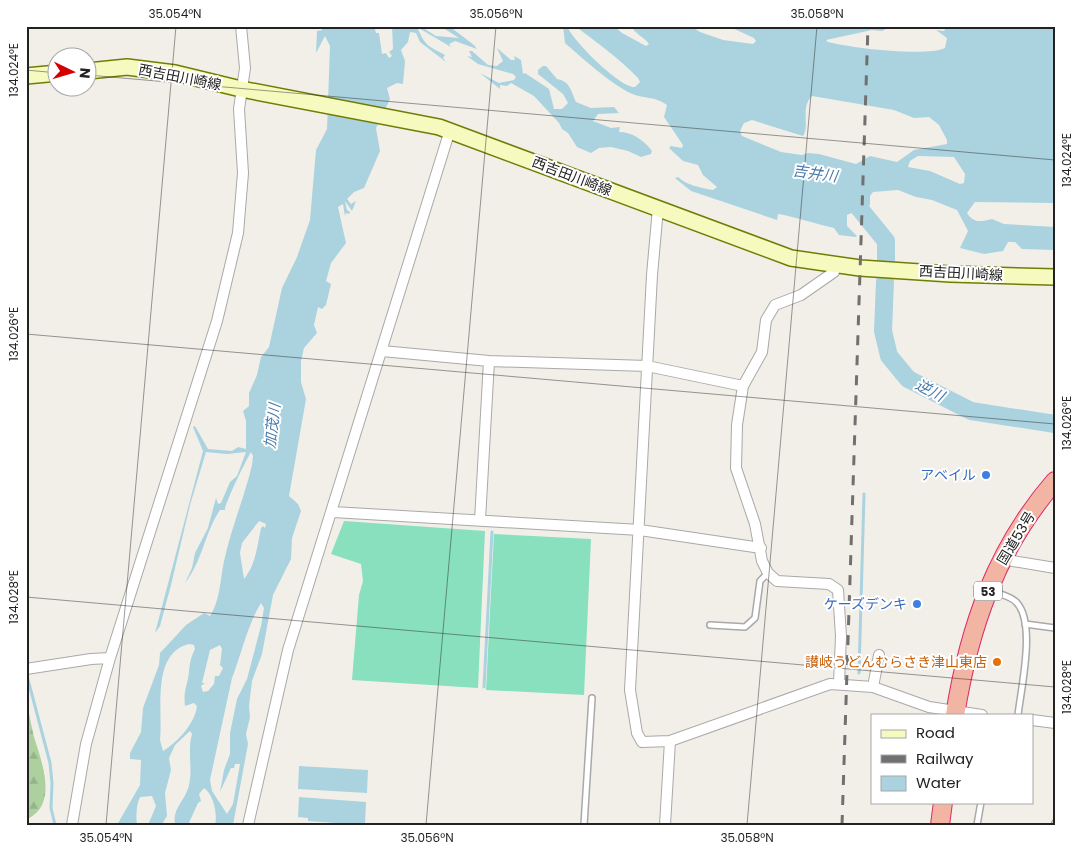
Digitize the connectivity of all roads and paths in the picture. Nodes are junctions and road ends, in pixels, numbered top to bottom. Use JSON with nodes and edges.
{"nodes":[{"id":1,"x":241,"y":26,"type":"edge"},
{"id":2,"x":98,"y":70,"type":"edge"},
{"id":3,"x":48,"y":74,"type":"edge"},
{"id":4,"x":26,"y":76,"type":"edge"},
{"id":5,"x":241,"y":89,"type":"junction"},
{"id":6,"x":444,"y":129,"type":"junction"},
{"id":7,"x":658,"y":208,"type":"junction"},
{"id":8,"x":836,"y":266,"type":"junction"},
{"id":9,"x":1055,"y":277,"type":"edge"},
{"id":10,"x":382,"y":351,"type":"junction"},
{"id":11,"x":489,"y":361,"type":"junction"},
{"id":12,"x":647,"y":366,"type":"junction"},
{"id":13,"x":743,"y":386,"type":"junction"},
{"id":14,"x":1055,"y":481,"type":"edge"},
{"id":15,"x":1055,"y":496,"type":"edge"},
{"id":16,"x":333,"y":512,"type":"junction"},
{"id":17,"x":480,"y":520,"type":"junction"},
{"id":18,"x":640,"y":530,"type":"junction"},
{"id":19,"x":761,"y":548,"type":"junction"},
{"id":20,"x":1008,"y":559,"type":"junction"},
{"id":21,"x":1055,"y":568,"type":"edge"},
{"id":22,"x":768,"y":573,"type":"junction"},
{"id":23,"x":993,"y":591,"type":"junction"},
{"id":24,"x":1025,"y":624,"type":"junction"},
{"id":25,"x":710,"y":625,"type":"dead end"},
{"id":26,"x":1055,"y":628,"type":"edge"},
{"id":27,"x":879,"y":655,"type":"dead end"},
{"id":28,"x":110,"y":658,"type":"junction"},
{"id":29,"x":26,"y":669,"type":"edge"},
{"id":30,"x":839,"y":683,"type":"junction"},
{"id":31,"x":873,"y":687,"type":"junction"},
{"id":32,"x":592,"y":698,"type":"dead end"},
{"id":33,"x":965,"y":714,"type":"edge"},
{"id":34,"x":1018,"y":714,"type":"edge"},
{"id":35,"x":1034,"y":720,"type":"edge"},
{"id":36,"x":1055,"y":723,"type":"edge"},
{"id":37,"x":670,"y":741,"type":"junction"},
{"id":38,"x":943,"y":804,"type":"edge"},
{"id":39,"x":954,"y":804,"type":"edge"},
{"id":40,"x":981,"y":804,"type":"edge"},
{"id":41,"x":72,"y":825,"type":"edge"},
{"id":42,"x":248,"y":825,"type":"edge"},
{"id":43,"x":584,"y":825,"type":"edge"},
{"id":44,"x":665,"y":825,"type":"edge"},
{"id":45,"x":940,"y":825,"type":"edge"},
{"id":46,"x":951,"y":825,"type":"edge"},
{"id":47,"x":977,"y":825,"type":"edge"}],
"edges":[{"from":1,"to":5,"type":"street"},
{"from":2,"to":5,"type":"main road","name":"西吉田川崎線"},
{"from":3,"to":4,"type":"main road"},
{"from":5,"to":6,"type":"main road","name":"西吉田川崎線"},
{"from":5,"to":28,"type":"street"},
{"from":6,"to":7,"type":"main road","name":"西吉田川崎線"},
{"from":6,"to":10,"type":"street"},
{"from":7,"to":8,"type":"main road","name":"西吉田川崎線"},
{"from":7,"to":12,"type":"street"},
{"from":8,"to":9,"type":"main road","name":"西吉田川崎線"},
{"from":8,"to":13,"type":"street"},
{"from":10,"to":11,"type":"street"},
{"from":10,"to":16,"type":"street"},
{"from":11,"to":12,"type":"street"},
{"from":11,"to":17,"type":"street"},
{"from":12,"to":13,"type":"street"},
{"from":12,"to":18,"type":"street"},
{"from":13,"to":19,"type":"street"},
{"from":14,"to":20,"type":"highway","name":"国道53号","number":"53"},
{"from":15,"to":20,"type":"highway","name":"国道53号","number":"53"},
{"from":16,"to":17,"type":"street"},
{"from":16,"to":42,"type":"street"},
{"from":17,"to":18,"type":"street"},
{"from":18,"to":19,"type":"street"},
{"from":18,"to":37,"type":"street"},
{"from":19,"to":22,"type":"street"},
{"from":20,"to":21,"type":"street"},
{"from":20,"to":23,"type":"highway","name":"国道53号","number":"53"},
{"from":22,"to":25,"type":"lane"},
{"from":22,"to":30,"type":"street"},
{"from":23,"to":24,"type":"lane"},
{"from":23,"to":33,"type":"highway","name":"国道53号","number":"53"},
{"from":24,"to":26,"type":"lane"},
{"from":24,"to":34,"type":"lane"},
{"from":27,"to":31,"type":"street"},
{"from":28,"to":29,"type":"street"},
{"from":28,"to":41,"type":"street"},
{"from":30,"to":31,"type":"street"},
{"from":30,"to":37,"type":"street"},
{"from":31,"to":33,"type":"street"},
{"from":32,"to":43,"type":"lane"},
{"from":35,"to":36,"type":"street"},
{"from":37,"to":44,"type":"street"},
{"from":38,"to":45,"type":"highway"},
{"from":39,"to":46,"type":"highway"},
{"from":40,"to":47,"type":"lane"}]}
